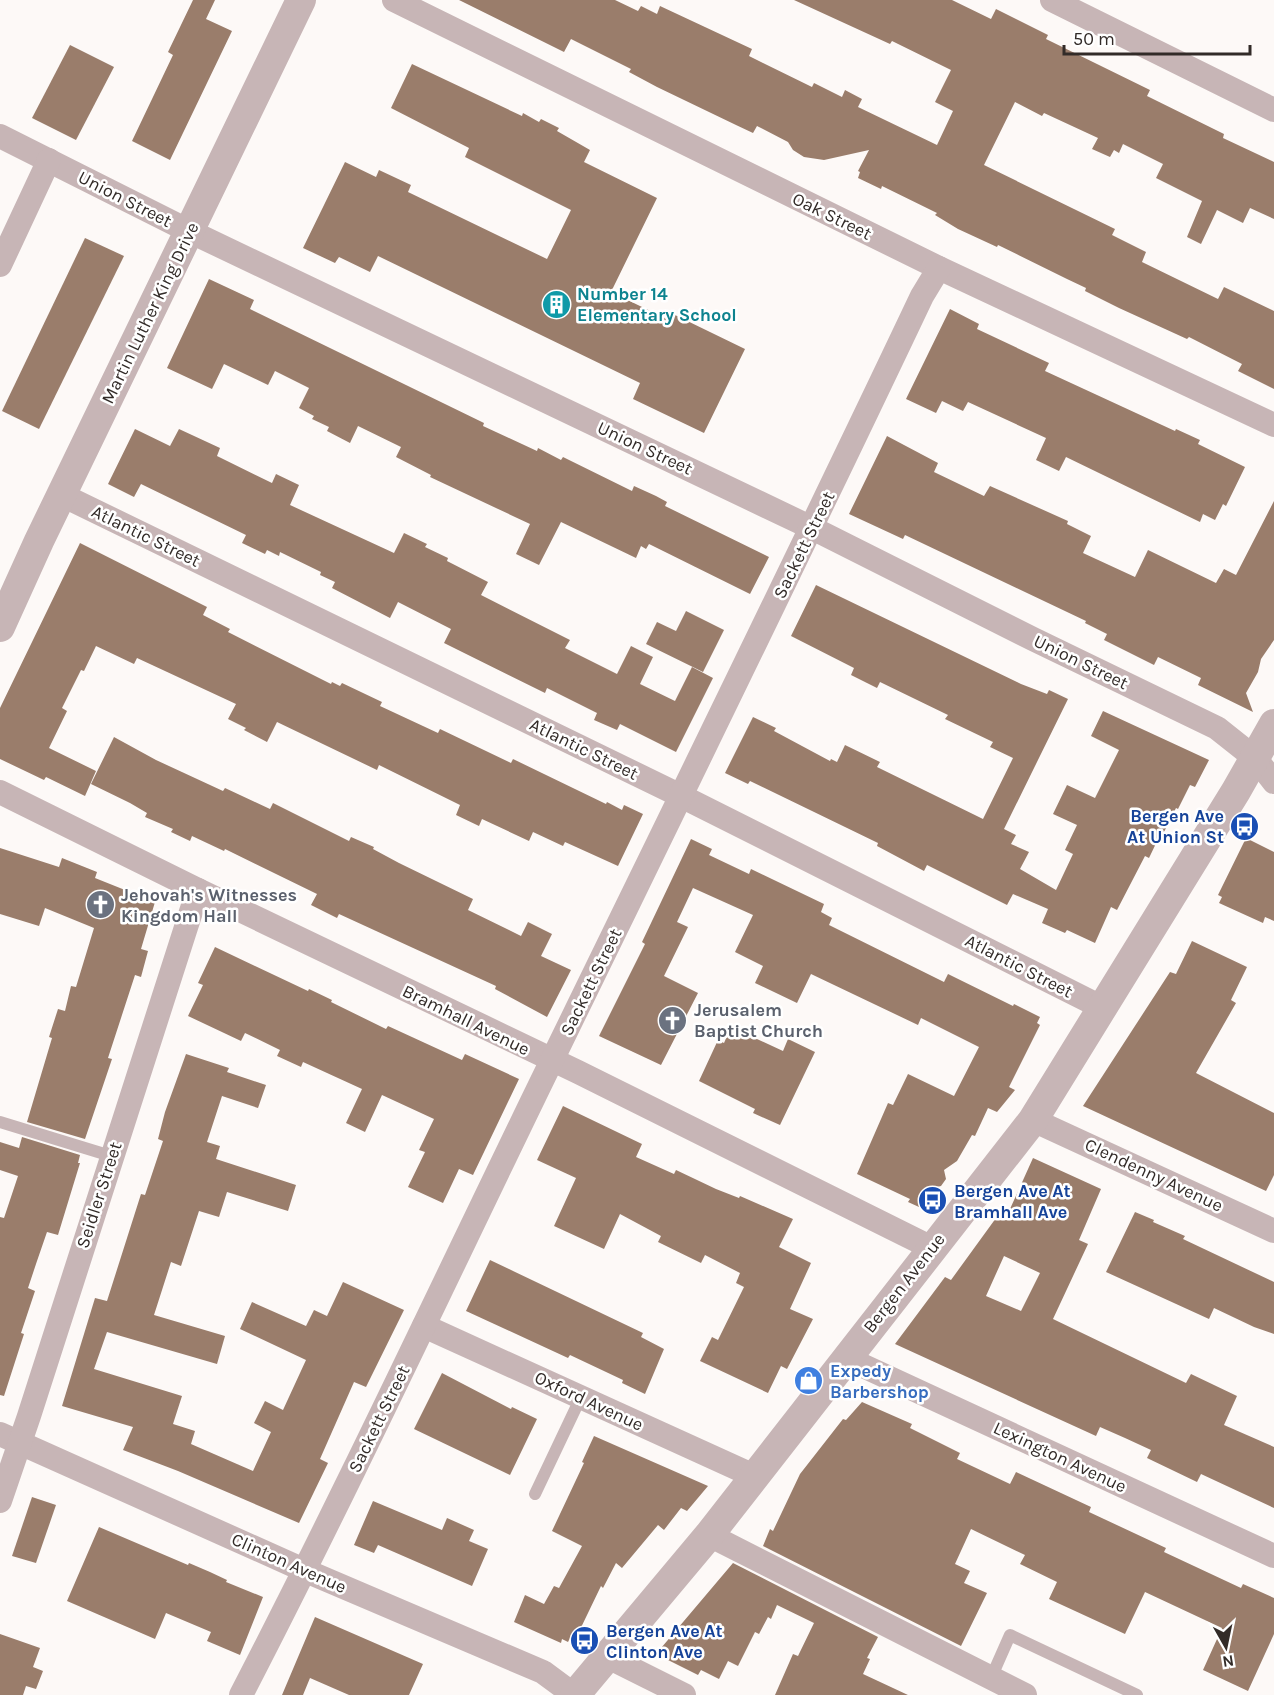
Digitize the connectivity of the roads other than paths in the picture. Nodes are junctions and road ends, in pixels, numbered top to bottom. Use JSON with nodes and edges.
{"nodes":[{"id":1,"x":301,"y":0,"type":"edge"},
{"id":2,"x":394,"y":0,"type":"edge"},
{"id":3,"x":1052,"y":0,"type":"edge"},
{"id":4,"x":1274,"y":110,"type":"edge"},
{"id":5,"x":0,"y":136,"type":"edge"},
{"id":6,"x":49,"y":160,"type":"junction"},
{"id":7,"x":189,"y":231,"type":"junction"},
{"id":8,"x":0,"y":265,"type":"edge"},
{"id":9,"x":939,"y":268,"type":"junction"},
{"id":10,"x":1274,"y":425,"type":"edge"},
{"id":11,"x":62,"y":495,"type":"junction"},
{"id":12,"x":812,"y":528,"type":"junction"},
{"id":13,"x":0,"y":627,"type":"edge"},
{"id":14,"x":1274,"y":724,"type":"edge"},
{"id":15,"x":1256,"y":759,"type":"junction"},
{"id":16,"x":1274,"y":782,"type":"edge"},
{"id":17,"x":0,"y":792,"type":"edge"},
{"id":18,"x":681,"y":796,"type":"junction"},
{"id":19,"x":198,"y":890,"type":"junction"},
{"id":20,"x":1103,"y":1008,"type":"junction"},
{"id":21,"x":552,"y":1060,"type":"junction"},
{"id":22,"x":1033,"y":1120,"type":"junction"},
{"id":23,"x":0,"y":1122,"type":"edge"},
{"id":24,"x":111,"y":1156,"type":"junction"},
{"id":25,"x":1274,"y":1231,"type":"edge"},
{"id":26,"x":932,"y":1248,"type":"junction"},
{"id":27,"x":424,"y":1326,"type":"junction"},
{"id":28,"x":846,"y":1358,"type":"junction"},
{"id":29,"x":581,"y":1397,"type":"junction"},
{"id":30,"x":10,"y":1439,"type":"edge"},
{"id":31,"x":754,"y":1476,"type":"junction"},
{"id":32,"x":535,"y":1494,"type":"dead end"},
{"id":33,"x":0,"y":1502,"type":"edge"},
{"id":34,"x":709,"y":1535,"type":"junction"},
{"id":35,"x":1274,"y":1556,"type":"edge"},
{"id":36,"x":306,"y":1571,"type":"junction"},
{"id":37,"x":608,"y":1657,"type":"junction"},
{"id":38,"x":991,"y":1678,"type":"junction"},
{"id":39,"x":242,"y":1695,"type":"edge"},
{"id":40,"x":574,"y":1695,"type":"edge"},
{"id":41,"x":684,"y":1695,"type":"edge"},
{"id":42,"x":1025,"y":1695,"type":"edge"},
{"id":43,"x":1137,"y":1695,"type":"edge"}],
"edges":[{"from":1,"to":7,"type":"street","name":"Martin Luther King Drive"},
{"from":2,"to":9,"type":"street","name":"Oak Street"},
{"from":3,"to":4,"type":"street"},
{"from":5,"to":6,"type":"street","name":"Union Street"},
{"from":6,"to":7,"type":"street","name":"Union Street"},
{"from":6,"to":8,"type":"street"},
{"from":7,"to":11,"type":"street","name":"Martin Luther King Drive"},
{"from":7,"to":12,"type":"street","name":"Union Street"},
{"from":9,"to":10,"type":"street","name":"Oak Street"},
{"from":9,"to":12,"type":"street","name":"Sackett Street"},
{"from":11,"to":13,"type":"street","name":"Martin Luther King Drive"},
{"from":11,"to":18,"type":"street","name":"Atlantic Street"},
{"from":12,"to":15,"type":"street","name":"Union Street"},
{"from":12,"to":18,"type":"street","name":"Sackett Street"},
{"from":14,"to":15,"type":"street","name":"Bergen Avenue"},
{"from":15,"to":16,"type":"street","name":"Union Street"},
{"from":15,"to":20,"type":"street","name":"Bergen Avenue"},
{"from":17,"to":19,"type":"street","name":"Bramhall Avenue"},
{"from":18,"to":20,"type":"street","name":"Atlantic Street"},
{"from":18,"to":21,"type":"street","name":"Sackett Street"},
{"from":19,"to":21,"type":"street","name":"Bramhall Avenue"},
{"from":19,"to":24,"type":"street","name":"Seidler Street"},
{"from":20,"to":22,"type":"street","name":"Bergen Avenue"},
{"from":21,"to":26,"type":"street","name":"Bramhall Avenue"},
{"from":21,"to":27,"type":"street","name":"Sackett Street"},
{"from":22,"to":25,"type":"street","name":"Clendenny Avenue"},
{"from":22,"to":26,"type":"street","name":"Bergen Avenue"},
{"from":23,"to":24,"type":"lane"},
{"from":24,"to":30,"type":"street","name":"Seidler Street"},
{"from":26,"to":28,"type":"street","name":"Bergen Avenue"},
{"from":27,"to":29,"type":"street","name":"Oxford Avenue"},
{"from":27,"to":36,"type":"street","name":"Sackett Street"},
{"from":28,"to":31,"type":"street","name":"Bergen Avenue"},
{"from":28,"to":35,"type":"street","name":"Lexington Avenue"},
{"from":29,"to":31,"type":"street","name":"Oxford Avenue"},
{"from":29,"to":32,"type":"lane"},
{"from":30,"to":33,"type":"street","name":"Seidler Street"},
{"from":30,"to":36,"type":"street","name":"Clinton Avenue"},
{"from":31,"to":34,"type":"street","name":"Bergen Avenue"},
{"from":34,"to":37,"type":"street","name":"Bergen Avenue"},
{"from":34,"to":38,"type":"street"},
{"from":36,"to":39,"type":"street","name":"Sackett Street"},
{"from":36,"to":40,"type":"street","name":"Clinton Avenue"},
{"from":37,"to":40,"type":"street","name":"Bergen Avenue"},
{"from":37,"to":41,"type":"street"},
{"from":38,"to":42,"type":"street"},
{"from":38,"to":43,"type":"lane"}]}
